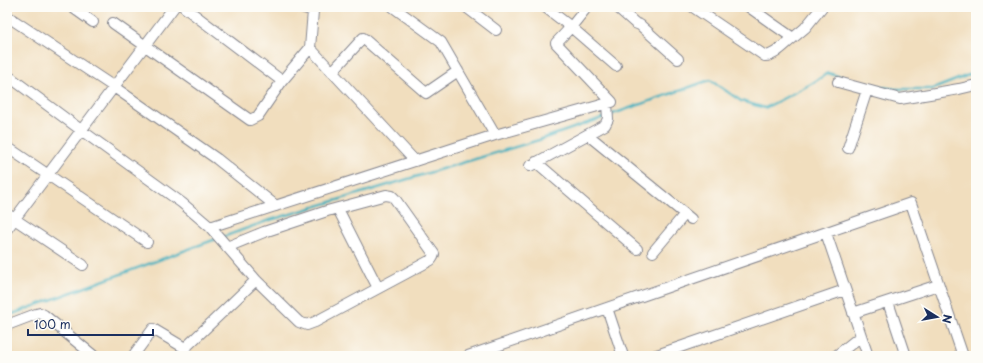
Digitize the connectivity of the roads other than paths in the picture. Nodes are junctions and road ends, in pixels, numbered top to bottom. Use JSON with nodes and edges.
{"nodes":[{"id":1,"x":72,"y":7,"type":"edge"},
{"id":2,"x":174,"y":7,"type":"edge"},
{"id":3,"x":184,"y":7,"type":"edge"},
{"id":4,"x":302,"y":7,"type":"edge"},
{"id":5,"x":393,"y":7,"type":"edge"},
{"id":6,"x":466,"y":7,"type":"edge"},
{"id":7,"x":545,"y":7,"type":"edge"},
{"id":8,"x":587,"y":7,"type":"edge"},
{"id":9,"x":617,"y":7,"type":"edge"},
{"id":10,"x":693,"y":7,"type":"edge"},
{"id":11,"x":749,"y":7,"type":"edge"},
{"id":12,"x":822,"y":7,"type":"edge"},
{"id":13,"x":314,"y":9,"type":"edge"},
{"id":14,"x":7,"y":16,"type":"edge"},
{"id":15,"x":93,"y":22,"type":"dead end"},
{"id":16,"x":113,"y":23,"type":"dead end"},
{"id":17,"x":570,"y":27,"type":"junction"},
{"id":18,"x":496,"y":30,"type":"dead end"},
{"id":19,"x":793,"y":38,"type":"junction"},
{"id":20,"x":145,"y":46,"type":"junction"},
{"id":21,"x":310,"y":48,"type":"junction"},
{"id":22,"x":678,"y":59,"type":"dead end"},
{"id":23,"x":616,"y":66,"type":"dead end"},
{"id":24,"x":458,"y":71,"type":"junction"},
{"id":25,"x":332,"y":72,"type":"junction"},
{"id":26,"x":7,"y":75,"type":"edge"},
{"id":27,"x":282,"y":81,"type":"junction"},
{"id":28,"x":838,"y":82,"type":"dead end"},
{"id":29,"x":976,"y":85,"type":"edge"},
{"id":30,"x":114,"y":87,"type":"junction"},
{"id":31,"x":867,"y":90,"type":"junction"},
{"id":32,"x":607,"y":103,"type":"junction"},
{"id":33,"x":81,"y":130,"type":"junction"},
{"id":34,"x":496,"y":135,"type":"junction"},
{"id":35,"x":588,"y":135,"type":"junction"},
{"id":36,"x":7,"y":147,"type":"edge"},
{"id":37,"x":848,"y":148,"type":"dead end"},
{"id":38,"x":415,"y":161,"type":"junction"},
{"id":39,"x":48,"y":175,"type":"junction"},
{"id":40,"x":276,"y":206,"type":"junction"},
{"id":41,"x":338,"y":209,"type":"junction"},
{"id":42,"x":11,"y":217,"type":"edge"},
{"id":43,"x":7,"y":230,"type":"edge"},
{"id":44,"x":213,"y":230,"type":"junction"},
{"id":45,"x":826,"y":233,"type":"junction"},
{"id":46,"x":147,"y":242,"type":"dead end"},
{"id":47,"x":225,"y":245,"type":"junction"},
{"id":48,"x":637,"y":249,"type":"dead end"},
{"id":49,"x":653,"y":252,"type":"dead end"},
{"id":50,"x":83,"y":265,"type":"dead end"},
{"id":51,"x":256,"y":280,"type":"junction"},
{"id":52,"x":938,"y":285,"type":"junction"},
{"id":53,"x":378,"y":288,"type":"junction"},
{"id":54,"x":845,"y":290,"type":"junction"},
{"id":55,"x":888,"y":302,"type":"junction"},
{"id":56,"x":607,"y":308,"type":"junction"},
{"id":57,"x":853,"y":313,"type":"junction"},
{"id":58,"x":7,"y":325,"type":"edge"},
{"id":59,"x":861,"y":336,"type":"junction"},
{"id":60,"x":94,"y":356,"type":"edge"},
{"id":61,"x":133,"y":356,"type":"edge"},
{"id":62,"x":468,"y":356,"type":"edge"},
{"id":63,"x":623,"y":356,"type":"edge"},
{"id":64,"x":654,"y":356,"type":"edge"},
{"id":65,"x":836,"y":356,"type":"edge"},
{"id":66,"x":868,"y":356,"type":"edge"},
{"id":67,"x":906,"y":356,"type":"edge"},
{"id":68,"x":963,"y":356,"type":"edge"}],
"edges":[{"from":1,"to":15,"type":"street"},
{"from":2,"to":20,"type":"street"},
{"from":3,"to":27,"type":"street"},
{"from":4,"to":13,"type":"street"},
{"from":5,"to":24,"type":"street"},
{"from":6,"to":18,"type":"street"},
{"from":7,"to":17,"type":"street"},
{"from":8,"to":17,"type":"street"},
{"from":9,"to":22,"type":"street"},
{"from":10,"to":19,"type":"street"},
{"from":11,"to":19,"type":"street"},
{"from":12,"to":19,"type":"street"},
{"from":13,"to":21,"type":"street"},
{"from":14,"to":30,"type":"street"},
{"from":16,"to":20,"type":"street"},
{"from":17,"to":23,"type":"street"},
{"from":17,"to":32,"type":"street"},
{"from":20,"to":27,"type":"street"},
{"from":20,"to":30,"type":"street"},
{"from":21,"to":25,"type":"street"},
{"from":21,"to":27,"type":"street"},
{"from":24,"to":25,"type":"street"},
{"from":24,"to":34,"type":"street"},
{"from":25,"to":38,"type":"street"},
{"from":26,"to":33,"type":"street"},
{"from":28,"to":31,"type":"street"},
{"from":29,"to":31,"type":"street"},
{"from":30,"to":33,"type":"street"},
{"from":30,"to":40,"type":"street"},
{"from":31,"to":37,"type":"street"},
{"from":32,"to":34,"type":"street"},
{"from":32,"to":35,"type":"street"},
{"from":33,"to":39,"type":"street"},
{"from":33,"to":44,"type":"street"},
{"from":34,"to":38,"type":"street"},
{"from":35,"to":48,"type":"street"},
{"from":35,"to":49,"type":"street"},
{"from":36,"to":39,"type":"street"},
{"from":38,"to":40,"type":"street"},
{"from":39,"to":42,"type":"street"},
{"from":39,"to":46,"type":"street"},
{"from":40,"to":44,"type":"street"},
{"from":41,"to":47,"type":"street"},
{"from":41,"to":53,"type":"street"},
{"from":41,"to":53,"type":"street"},
{"from":42,"to":43,"type":"street"},
{"from":42,"to":50,"type":"street"},
{"from":44,"to":47,"type":"street"},
{"from":45,"to":52,"type":"street"},
{"from":45,"to":54,"type":"street"},
{"from":45,"to":56,"type":"street"},
{"from":47,"to":51,"type":"street"},
{"from":51,"to":53,"type":"street"},
{"from":51,"to":61,"type":"street"},
{"from":52,"to":55,"type":"street"},
{"from":52,"to":68,"type":"street"},
{"from":54,"to":57,"type":"street"},
{"from":54,"to":64,"type":"street"},
{"from":55,"to":57,"type":"street"},
{"from":55,"to":67,"type":"street"},
{"from":56,"to":62,"type":"street"},
{"from":56,"to":63,"type":"street"},
{"from":57,"to":59,"type":"street"},
{"from":58,"to":60,"type":"street"},
{"from":59,"to":65,"type":"street"},
{"from":59,"to":66,"type":"street"}]}
